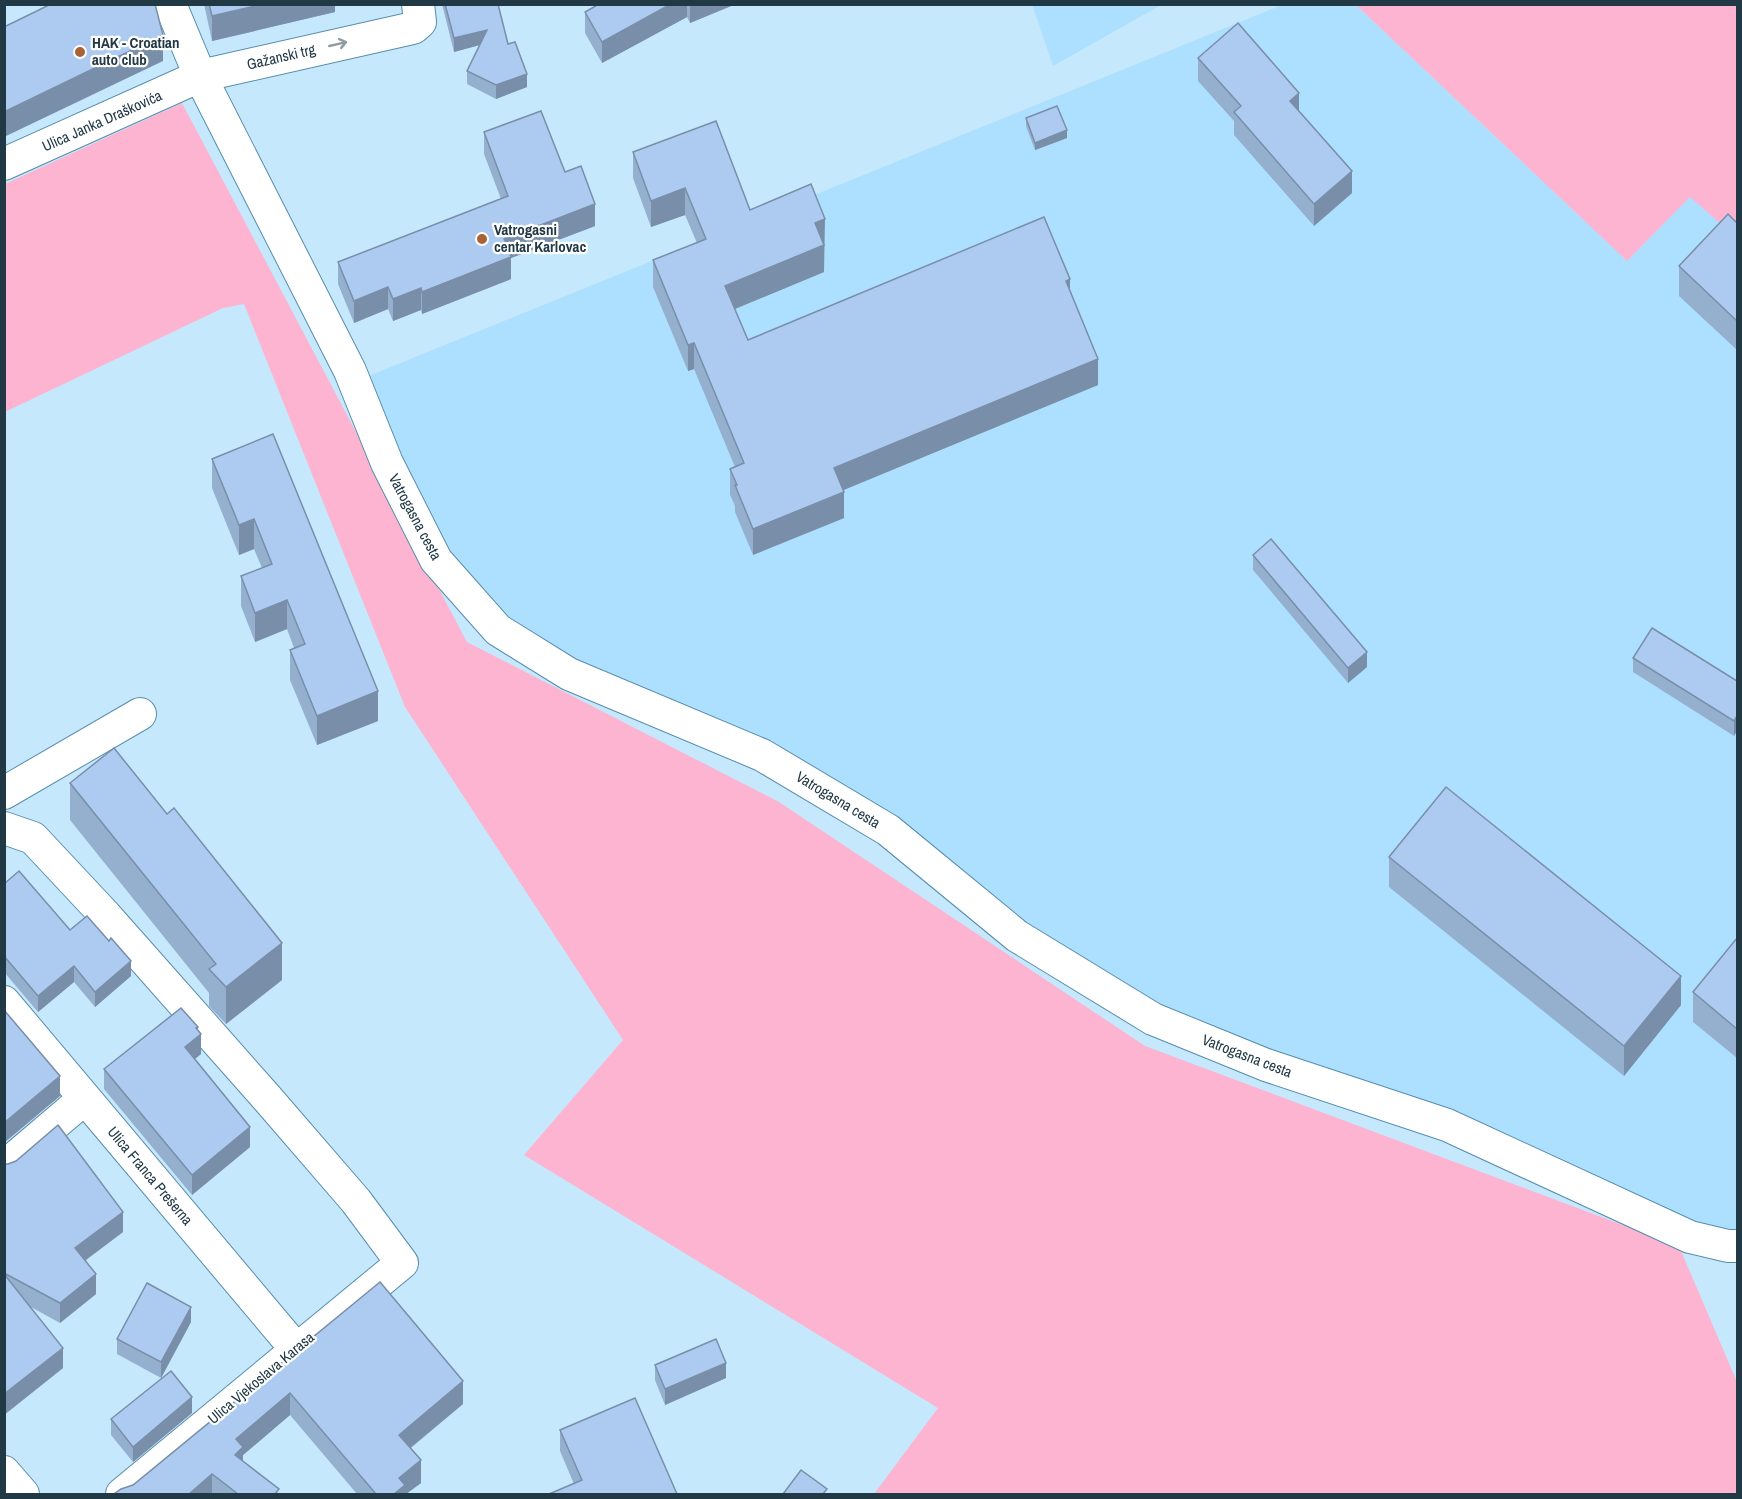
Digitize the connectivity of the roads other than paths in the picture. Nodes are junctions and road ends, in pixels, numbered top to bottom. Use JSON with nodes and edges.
{"nodes":[{"id":1,"x":170,"y":4,"type":"edge"},
{"id":2,"x":418,"y":4,"type":"edge"},
{"id":3,"x":200,"y":76,"type":"junction"},
{"id":4,"x":4,"y":164,"type":"edge"},
{"id":5,"x":140,"y":714,"type":"dead end"},
{"id":6,"x":4,"y":793,"type":"edge"},
{"id":7,"x":4,"y":828,"type":"edge"},
{"id":8,"x":4,"y":1002,"type":"edge"},
{"id":9,"x":84,"y":1099,"type":"junction"},
{"id":10,"x":4,"y":1167,"type":"edge"},
{"id":11,"x":1737,"y":1246,"type":"edge"},
{"id":12,"x":296,"y":1349,"type":"junction"},
{"id":13,"x":4,"y":1472,"type":"edge"},
{"id":14,"x":23,"y":1494,"type":"edge"},
{"id":15,"x":122,"y":1494,"type":"edge"}],
"edges":[{"from":1,"to":3,"type":"street"},
{"from":3,"to":2,"type":"street","name":"Gažanski trg","one_way":true},
{"from":3,"to":4,"type":"street","name":"Ulica Janka Draškovića"},
{"from":3,"to":11,"type":"street","name":"Vatrogasna cesta"},
{"from":5,"to":6,"type":"street"},
{"from":7,"to":12,"type":"street","name":"Ulica Vjekoslava Karasa"},
{"from":8,"to":9,"type":"street","name":"Ulica Franca Prešerna"},
{"from":9,"to":10,"type":"street"},
{"from":9,"to":12,"type":"street","name":"Ulica Franca Prešerna"},
{"from":12,"to":15,"type":"street","name":"Ulica Vjekoslava Karasa"},
{"from":13,"to":14,"type":"street"}]}
